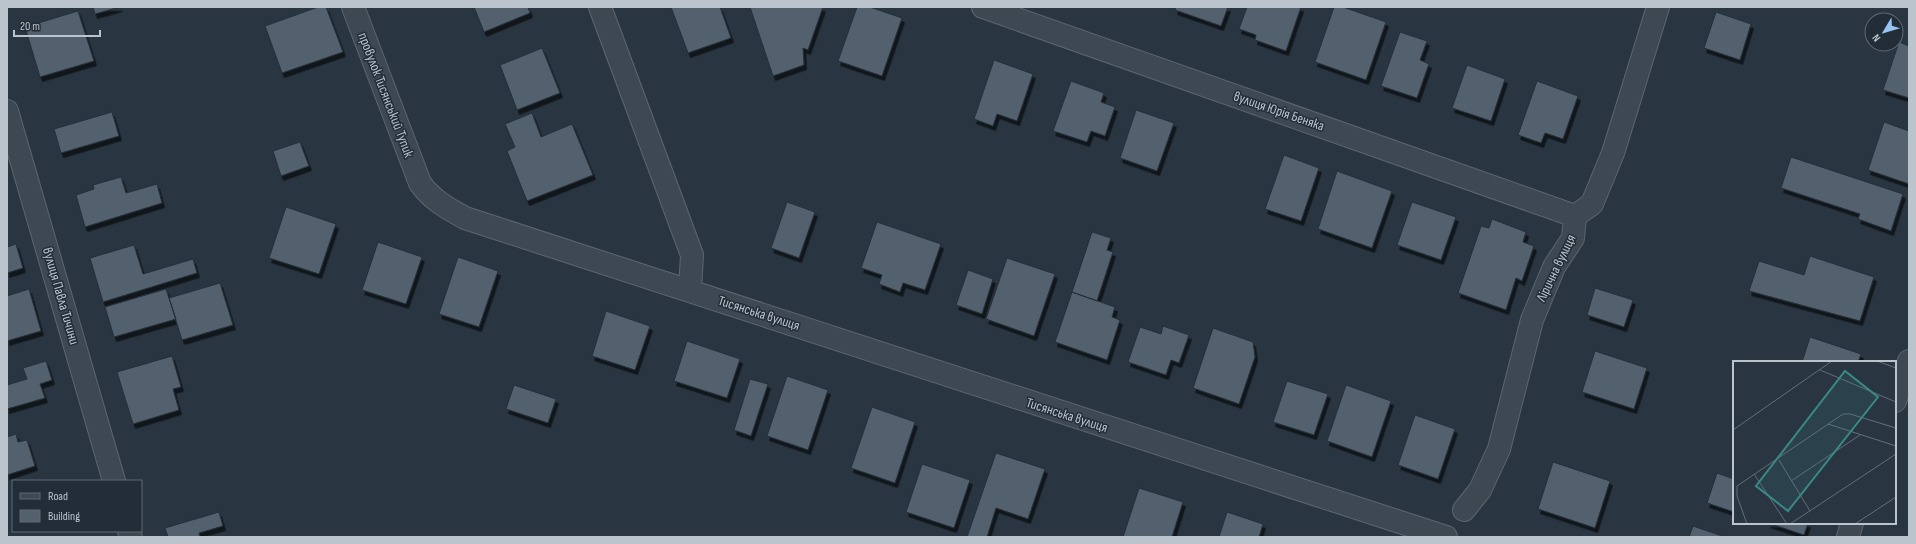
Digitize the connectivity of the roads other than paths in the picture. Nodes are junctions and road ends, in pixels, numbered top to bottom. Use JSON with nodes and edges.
{"nodes":[{"id":1,"x":353,"y":7,"type":"edge"},
{"id":2,"x":600,"y":7,"type":"edge"},
{"id":3,"x":983,"y":7,"type":"edge"},
{"id":4,"x":1658,"y":7,"type":"edge"},
{"id":5,"x":7,"y":110,"type":"edge"},
{"id":6,"x":420,"y":183,"type":"joint"},
{"id":7,"x":1576,"y":216,"type":"junction"},
{"id":8,"x":690,"y":290,"type":"junction"},
{"id":9,"x":1909,"y":361,"type":"edge"},
{"id":10,"x":1896,"y":398,"type":"edge"},
{"id":11,"x":114,"y":480,"type":"edge"},
{"id":12,"x":1464,"y":510,"type":"dead end"},
{"id":13,"x":1852,"y":524,"type":"edge"},
{"id":14,"x":1446,"y":537,"type":"edge"},
{"id":15,"x":1848,"y":537,"type":"edge"}],
"edges":[{"from":1,"to":6,"type":"street","name":"провулок Тисянський Тупик"},
{"from":2,"to":8,"type":"street"},
{"from":3,"to":7,"type":"street","name":"вулиця Юрія Беняка"},
{"from":4,"to":7,"type":"street","name":"Лірична вулиця"},
{"from":5,"to":11,"type":"street","name":"вулиця Павла Тичини"},
{"from":6,"to":8,"type":"street","name":"Тисянська вулиця"},
{"from":7,"to":12,"type":"street","name":"Лірична вулиця"},
{"from":8,"to":14,"type":"street","name":"Тисянська вулиця"},
{"from":9,"to":10,"type":"street"},
{"from":13,"to":15,"type":"street"}]}
